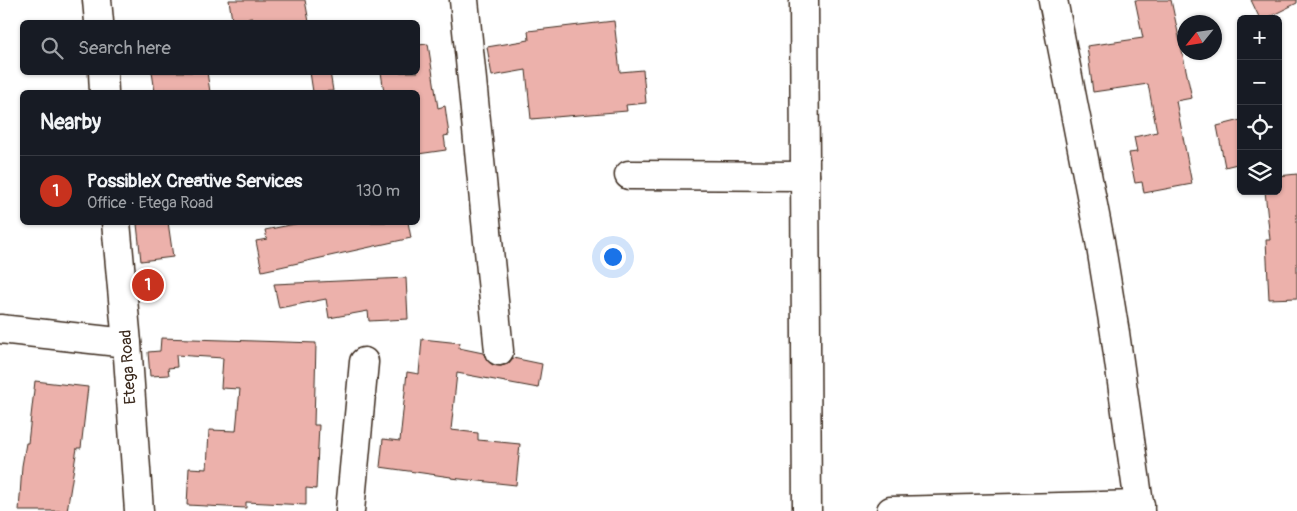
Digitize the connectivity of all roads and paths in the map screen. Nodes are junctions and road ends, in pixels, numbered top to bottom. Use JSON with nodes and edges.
{"nodes":[{"id":1,"x":97,"y":0,"type":"edge"},
{"id":2,"x":464,"y":0,"type":"edge"},
{"id":3,"x":804,"y":0,"type":"edge"},
{"id":4,"x":1053,"y":0,"type":"edge"},
{"id":5,"x":98,"y":20,"type":"edge"},
{"id":6,"x":103,"y":75,"type":"edge"},
{"id":7,"x":104,"y":90,"type":"edge"},
{"id":8,"x":629,"y":175,"type":"dead end"},
{"id":9,"x":805,"y":176,"type":"junction"},
{"id":10,"x":116,"y":225,"type":"edge"},
{"id":11,"x":0,"y":329,"type":"edge"},
{"id":12,"x":127,"y":344,"type":"junction"},
{"id":13,"x":499,"y":351,"type":"dead end"},
{"id":14,"x":364,"y":362,"type":"dead end"},
{"id":15,"x":1140,"y":508,"type":"edge"},
{"id":16,"x":138,"y":511,"type":"edge"},
{"id":17,"x":350,"y":511,"type":"edge"},
{"id":18,"x":807,"y":511,"type":"edge"},
{"id":19,"x":891,"y":511,"type":"edge"}],
"edges":[{"from":1,"to":5,"type":"street"},
{"from":2,"to":13,"type":"street"},
{"from":3,"to":9,"type":"street"},
{"from":4,"to":15,"type":"street"},
{"from":6,"to":7,"type":"street"},
{"from":8,"to":9,"type":"street"},
{"from":9,"to":18,"type":"street"},
{"from":10,"to":12,"type":"street","name":"Etega Road"},
{"from":11,"to":12,"type":"street"},
{"from":12,"to":16,"type":"street","name":"Etega Road"},
{"from":14,"to":17,"type":"street"},
{"from":15,"to":19,"type":"street"}]}
